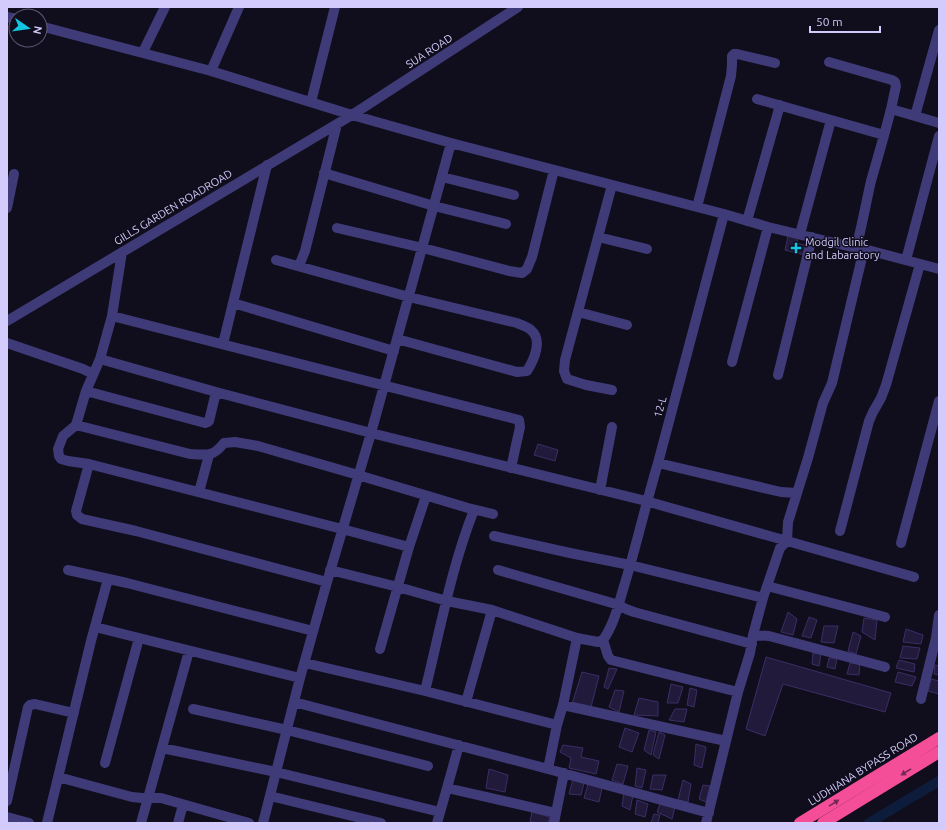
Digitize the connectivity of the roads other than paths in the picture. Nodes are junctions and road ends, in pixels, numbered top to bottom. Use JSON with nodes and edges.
{"nodes":[{"id":1,"x":165,"y":7,"type":"edge"},
{"id":2,"x":239,"y":7,"type":"edge"},
{"id":3,"x":335,"y":7,"type":"edge"},
{"id":4,"x":518,"y":7,"type":"edge"},
{"id":5,"x":48,"y":28,"type":"edge"},
{"id":6,"x":939,"y":30,"type":"edge"},
{"id":7,"x":143,"y":52,"type":"junction"},
{"id":8,"x":829,"y":62,"type":"dead end"},
{"id":9,"x":775,"y":63,"type":"dead end"},
{"id":10,"x":211,"y":71,"type":"junction"},
{"id":11,"x":757,"y":99,"type":"dead end"},
{"id":12,"x":311,"y":102,"type":"junction"},
{"id":13,"x":780,"y":105,"type":"junction"},
{"id":14,"x":892,"y":109,"type":"junction"},
{"id":15,"x":352,"y":115,"type":"junction"},
{"id":16,"x":915,"y":116,"type":"junction"},
{"id":17,"x":831,"y":120,"type":"junction"},
{"id":18,"x":939,"y":123,"type":"edge"},
{"id":19,"x":337,"y":124,"type":"junction"},
{"id":20,"x":884,"y":135,"type":"junction"},
{"id":21,"x":939,"y":136,"type":"edge"},
{"id":22,"x":451,"y":143,"type":"junction"},
{"id":23,"x":267,"y":166,"type":"junction"},
{"id":24,"x":554,"y":170,"type":"junction"},
{"id":25,"x":324,"y":173,"type":"junction"},
{"id":26,"x":14,"y":174,"type":"dead end"},
{"id":27,"x":442,"y":177,"type":"junction"},
{"id":28,"x":612,"y":185,"type":"junction"},
{"id":29,"x":514,"y":195,"type":"dead end"},
{"id":30,"x":434,"y":206,"type":"junction"},
{"id":31,"x":697,"y":207,"type":"junction"},
{"id":32,"x":7,"y":208,"type":"edge"},
{"id":33,"x":724,"y":214,"type":"junction"},
{"id":34,"x":747,"y":221,"type":"junction"},
{"id":35,"x":506,"y":224,"type":"dead end"},
{"id":36,"x":768,"y":227,"type":"junction"},
{"id":37,"x":338,"y":228,"type":"dead end"},
{"id":38,"x":800,"y":234,"type":"junction"},
{"id":39,"x":598,"y":237,"type":"junction"},
{"id":40,"x":812,"y":237,"type":"junction"},
{"id":41,"x":423,"y":248,"type":"junction"},
{"id":42,"x":860,"y":248,"type":"junction"},
{"id":43,"x":647,"y":249,"type":"dead end"},
{"id":44,"x":122,"y":252,"type":"junction"},
{"id":45,"x":276,"y":260,"type":"dead end"},
{"id":46,"x":906,"y":260,"type":"junction"},
{"id":47,"x":920,"y":264,"type":"junction"},
{"id":48,"x":300,"y":266,"type":"junction"},
{"id":49,"x":939,"y":269,"type":"edge"},
{"id":50,"x":409,"y":297,"type":"junction"},
{"id":51,"x":233,"y":303,"type":"junction"},
{"id":52,"x":578,"y":312,"type":"junction"},
{"id":53,"x":112,"y":316,"type":"junction"},
{"id":54,"x":7,"y":321,"type":"edge"},
{"id":55,"x":627,"y":325,"type":"dead end"},
{"id":56,"x":397,"y":339,"type":"junction"},
{"id":57,"x":7,"y":343,"type":"edge"},
{"id":58,"x":223,"y":344,"type":"junction"},
{"id":59,"x":394,"y":351,"type":"junction"},
{"id":60,"x":100,"y":359,"type":"junction"},
{"id":61,"x":732,"y":362,"type":"dead end"},
{"id":62,"x":93,"y":374,"type":"junction"},
{"id":63,"x":778,"y":375,"type":"dead end"},
{"id":64,"x":384,"y":385,"type":"junction"},
{"id":65,"x":612,"y":390,"type":"dead end"},
{"id":66,"x":86,"y":391,"type":"junction"},
{"id":67,"x":216,"y":392,"type":"junction"},
{"id":68,"x":939,"y":401,"type":"edge"},
{"id":69,"x":76,"y":425,"type":"junction"},
{"id":70,"x":612,"y":427,"type":"dead end"},
{"id":71,"x":371,"y":433,"type":"junction"},
{"id":72,"x":209,"y":455,"type":"junction"},
{"id":73,"x":658,"y":463,"type":"junction"},
{"id":74,"x":89,"y":464,"type":"junction"},
{"id":75,"x":511,"y":468,"type":"junction"},
{"id":76,"x":358,"y":475,"type":"junction"},
{"id":77,"x":600,"y":490,"type":"junction"},
{"id":78,"x":199,"y":492,"type":"junction"},
{"id":79,"x":797,"y":493,"type":"junction"},
{"id":80,"x":426,"y":496,"type":"junction"},
{"id":81,"x":646,"y":502,"type":"junction"},
{"id":82,"x":474,"y":510,"type":"junction"},
{"id":83,"x":493,"y":514,"type":"dead end"},
{"id":84,"x":342,"y":529,"type":"junction"},
{"id":85,"x":840,"y":532,"type":"dead end"},
{"id":86,"x":494,"y":536,"type":"dead end"},
{"id":87,"x":787,"y":541,"type":"junction"},
{"id":88,"x":900,"y":543,"type":"dead end"},
{"id":89,"x":409,"y":547,"type":"junction"},
{"id":90,"x":630,"y":565,"type":"junction"},
{"id":91,"x":68,"y":570,"type":"dead end"},
{"id":92,"x":330,"y":570,"type":"junction"},
{"id":93,"x":498,"y":570,"type":"dead end"},
{"id":94,"x":914,"y":577,"type":"dead end"},
{"id":95,"x":108,"y":579,"type":"junction"},
{"id":96,"x":327,"y":582,"type":"junction"},
{"id":97,"x":767,"y":586,"type":"junction"},
{"id":98,"x":398,"y":587,"type":"junction"},
{"id":99,"x":763,"y":598,"type":"junction"},
{"id":100,"x":447,"y":601,"type":"junction"},
{"id":101,"x":619,"y":605,"type":"junction"},
{"id":102,"x":492,"y":610,"type":"junction"},
{"id":103,"x":939,"y":615,"type":"edge"},
{"id":104,"x":884,"y":618,"type":"dead end"},
{"id":105,"x":95,"y":627,"type":"junction"},
{"id":106,"x":313,"y":631,"type":"junction"},
{"id":107,"x":139,"y":638,"type":"junction"},
{"id":108,"x":577,"y":638,"type":"junction"},
{"id":109,"x":752,"y":639,"type":"junction"},
{"id":110,"x":937,"y":639,"type":"edge"},
{"id":111,"x":603,"y":640,"type":"junction"},
{"id":112,"x":380,"y":650,"type":"dead end"},
{"id":113,"x":189,"y":651,"type":"junction"},
{"id":114,"x":305,"y":663,"type":"junction"},
{"id":115,"x":885,"y":667,"type":"dead end"},
{"id":116,"x":300,"y":678,"type":"junction"},
{"id":117,"x":425,"y":691,"type":"junction"},
{"id":118,"x":738,"y":692,"type":"junction"},
{"id":119,"x":921,"y":699,"type":"dead end"},
{"id":120,"x":294,"y":702,"type":"junction"},
{"id":121,"x":466,"y":702,"type":"junction"},
{"id":122,"x":563,"y":705,"type":"junction"},
{"id":123,"x":193,"y":709,"type":"dead end"},
{"id":124,"x":74,"y":713,"type":"junction"},
{"id":125,"x":557,"y":725,"type":"junction"},
{"id":126,"x":287,"y":730,"type":"junction"},
{"id":127,"x":939,"y":738,"type":"edge"},
{"id":128,"x":726,"y":741,"type":"junction"},
{"id":129,"x":459,"y":745,"type":"junction"},
{"id":130,"x":162,"y":748,"type":"junction"},
{"id":131,"x":939,"y":752,"type":"edge"},
{"id":132,"x":105,"y":763,"type":"dead end"},
{"id":133,"x":428,"y":766,"type":"dead end"},
{"id":134,"x":548,"y":768,"type":"junction"},
{"id":135,"x":276,"y":772,"type":"junction"},
{"id":136,"x":564,"y":773,"type":"junction"},
{"id":137,"x":58,"y":777,"type":"junction"},
{"id":138,"x":447,"y":788,"type":"junction"},
{"id":139,"x":270,"y":796,"type":"junction"},
{"id":140,"x":148,"y":798,"type":"junction"},
{"id":141,"x":7,"y":801,"type":"edge"},
{"id":142,"x":183,"y":804,"type":"junction"},
{"id":143,"x":440,"y":812,"type":"junction"},
{"id":144,"x":709,"y":812,"type":"junction"},
{"id":145,"x":7,"y":817,"type":"edge"},
{"id":146,"x":555,"y":818,"type":"edge"},
{"id":147,"x":220,"y":819,"type":"edge"},
{"id":148,"x":29,"y":823,"type":"edge"},
{"id":149,"x":47,"y":823,"type":"edge"},
{"id":150,"x":141,"y":823,"type":"edge"},
{"id":151,"x":178,"y":823,"type":"edge"},
{"id":152,"x":249,"y":823,"type":"edge"},
{"id":153,"x":263,"y":823,"type":"edge"},
{"id":154,"x":381,"y":823,"type":"edge"},
{"id":155,"x":437,"y":823,"type":"edge"},
{"id":156,"x":706,"y":823,"type":"edge"},
{"id":157,"x":800,"y":823,"type":"edge"},
{"id":158,"x":823,"y":823,"type":"edge"}],
"edges":[{"from":1,"to":7,"type":"street"},
{"from":2,"to":10,"type":"street"},
{"from":3,"to":12,"type":"street"},
{"from":4,"to":15,"type":"street","name":"SUA ROAD"},
{"from":5,"to":7,"type":"street"},
{"from":6,"to":16,"type":"street"},
{"from":7,"to":10,"type":"street"},
{"from":8,"to":14,"type":"street"},
{"from":9,"to":31,"type":"street"},
{"from":10,"to":12,"type":"street"},
{"from":11,"to":13,"type":"street"},
{"from":12,"to":15,"type":"street"},
{"from":13,"to":17,"type":"street"},
{"from":13,"to":34,"type":"street"},
{"from":14,"to":16,"type":"street"},
{"from":14,"to":20,"type":"street"},
{"from":15,"to":19,"type":"street","name":"GILLS GARDEN ROADROAD"},
{"from":15,"to":22,"type":"street"},
{"from":16,"to":18,"type":"street"},
{"from":17,"to":20,"type":"street"},
{"from":17,"to":38,"type":"street"},
{"from":19,"to":23,"type":"street","name":"GILLS GARDEN ROADROAD"},
{"from":19,"to":25,"type":"street"},
{"from":20,"to":42,"type":"street"},
{"from":21,"to":46,"type":"street"},
{"from":22,"to":24,"type":"street"},
{"from":22,"to":27,"type":"street"},
{"from":23,"to":44,"type":"street","name":"GILLS GARDEN ROADROAD"},
{"from":23,"to":51,"type":"street"},
{"from":24,"to":28,"type":"street"},
{"from":24,"to":41,"type":"street"},
{"from":25,"to":30,"type":"street"},
{"from":25,"to":48,"type":"street"},
{"from":26,"to":32,"type":"street"},
{"from":27,"to":29,"type":"street"},
{"from":27,"to":30,"type":"street"},
{"from":28,"to":31,"type":"street"},
{"from":28,"to":39,"type":"street"},
{"from":30,"to":35,"type":"street"},
{"from":30,"to":41,"type":"street"},
{"from":31,"to":33,"type":"street"},
{"from":33,"to":34,"type":"street"},
{"from":33,"to":73,"type":"street","name":"12-L"},
{"from":34,"to":36,"type":"street"},
{"from":36,"to":38,"type":"street"},
{"from":36,"to":61,"type":"street"},
{"from":37,"to":41,"type":"street"},
{"from":38,"to":40,"type":"street"},
{"from":39,"to":43,"type":"street"},
{"from":39,"to":52,"type":"street"},
{"from":40,"to":42,"type":"street"},
{"from":40,"to":63,"type":"street"},
{"from":41,"to":50,"type":"street"},
{"from":42,"to":46,"type":"street"},
{"from":42,"to":79,"type":"street"},
{"from":44,"to":53,"type":"street"},
{"from":44,"to":54,"type":"street","name":"GILLS GARDEN ROADROAD"},
{"from":45,"to":48,"type":"street"},
{"from":46,"to":47,"type":"street"},
{"from":47,"to":49,"type":"street"},
{"from":47,"to":85,"type":"street"},
{"from":48,"to":50,"type":"street"},
{"from":50,"to":56,"type":"street"},
{"from":50,"to":56,"type":"street"},
{"from":51,"to":58,"type":"street"},
{"from":51,"to":59,"type":"street"},
{"from":52,"to":55,"type":"street"},
{"from":52,"to":65,"type":"street"},
{"from":53,"to":58,"type":"street"},
{"from":53,"to":60,"type":"street"},
{"from":56,"to":59,"type":"street"},
{"from":57,"to":62,"type":"street"},
{"from":58,"to":64,"type":"street"},
{"from":59,"to":64,"type":"street"},
{"from":60,"to":62,"type":"street"},
{"from":60,"to":67,"type":"street"},
{"from":62,"to":66,"type":"street"},
{"from":64,"to":71,"type":"street"},
{"from":64,"to":75,"type":"street"},
{"from":66,"to":67,"type":"street"},
{"from":66,"to":69,"type":"street"},
{"from":67,"to":71,"type":"street"},
{"from":68,"to":88,"type":"street"},
{"from":69,"to":72,"type":"street"},
{"from":69,"to":74,"type":"street"},
{"from":70,"to":77,"type":"street"},
{"from":71,"to":75,"type":"street"},
{"from":71,"to":76,"type":"street"},
{"from":72,"to":76,"type":"street"},
{"from":72,"to":78,"type":"street"},
{"from":73,"to":79,"type":"street"},
{"from":73,"to":81,"type":"street","name":"12-L"},
{"from":74,"to":78,"type":"street"},
{"from":74,"to":96,"type":"street"},
{"from":75,"to":77,"type":"street"},
{"from":76,"to":80,"type":"street"},
{"from":76,"to":84,"type":"street"},
{"from":77,"to":81,"type":"street"},
{"from":78,"to":84,"type":"street"},
{"from":79,"to":87,"type":"street"},
{"from":80,"to":82,"type":"street"},
{"from":80,"to":89,"type":"street"},
{"from":81,"to":87,"type":"street"},
{"from":81,"to":90,"type":"street","name":"12-L"},
{"from":82,"to":83,"type":"street"},
{"from":82,"to":100,"type":"street"},
{"from":84,"to":89,"type":"street"},
{"from":84,"to":92,"type":"street"},
{"from":86,"to":90,"type":"street"},
{"from":87,"to":94,"type":"street"},
{"from":87,"to":97,"type":"street"},
{"from":89,"to":98,"type":"street"},
{"from":90,"to":99,"type":"street"},
{"from":90,"to":101,"type":"street","name":"12-L"},
{"from":91,"to":95,"type":"street"},
{"from":92,"to":96,"type":"street"},
{"from":92,"to":98,"type":"street"},
{"from":93,"to":101,"type":"street"},
{"from":95,"to":105,"type":"street"},
{"from":95,"to":106,"type":"street"},
{"from":96,"to":106,"type":"street"},
{"from":97,"to":99,"type":"street"},
{"from":97,"to":104,"type":"street"},
{"from":98,"to":100,"type":"street"},
{"from":98,"to":112,"type":"street"},
{"from":99,"to":109,"type":"street"},
{"from":100,"to":102,"type":"street"},
{"from":100,"to":117,"type":"street"},
{"from":101,"to":109,"type":"street"},
{"from":101,"to":111,"type":"street","name":"12-L"},
{"from":102,"to":108,"type":"street"},
{"from":102,"to":121,"type":"street"},
{"from":103,"to":110,"type":"street"},
{"from":105,"to":107,"type":"street"},
{"from":105,"to":124,"type":"street"},
{"from":106,"to":114,"type":"street"},
{"from":107,"to":113,"type":"street"},
{"from":107,"to":132,"type":"street"},
{"from":108,"to":111,"type":"street"},
{"from":108,"to":122,"type":"street"},
{"from":109,"to":115,"type":"street"},
{"from":109,"to":118,"type":"street"},
{"from":110,"to":119,"type":"street"},
{"from":111,"to":118,"type":"street"},
{"from":113,"to":116,"type":"street"},
{"from":113,"to":130,"type":"street"},
{"from":114,"to":116,"type":"street"},
{"from":114,"to":117,"type":"street"},
{"from":116,"to":120,"type":"street"},
{"from":117,"to":121,"type":"street"},
{"from":118,"to":128,"type":"street"},
{"from":120,"to":126,"type":"street"},
{"from":120,"to":129,"type":"street"},
{"from":121,"to":125,"type":"street"},
{"from":122,"to":125,"type":"street"},
{"from":122,"to":128,"type":"street"},
{"from":123,"to":126,"type":"street"},
{"from":124,"to":137,"type":"street"},
{"from":124,"to":141,"type":"street"},
{"from":125,"to":134,"type":"street"},
{"from":126,"to":133,"type":"street"},
{"from":126,"to":135,"type":"street"},
{"from":157,"to":127,"type":"highway","name":"LUDHIANA BYPASS ROAD","one_way":true},
{"from":128,"to":144,"type":"street"},
{"from":129,"to":134,"type":"street"},
{"from":129,"to":138,"type":"street"},
{"from":130,"to":135,"type":"street"},
{"from":130,"to":140,"type":"street"},
{"from":131,"to":158,"type":"highway","one_way":true},
{"from":134,"to":136,"type":"street"},
{"from":135,"to":139,"type":"street"},
{"from":135,"to":143,"type":"street"},
{"from":136,"to":144,"type":"street"},
{"from":136,"to":146,"type":"street"},
{"from":137,"to":140,"type":"street"},
{"from":137,"to":149,"type":"street"},
{"from":138,"to":143,"type":"street"},
{"from":138,"to":146,"type":"street"},
{"from":139,"to":153,"type":"street"},
{"from":139,"to":154,"type":"street"},
{"from":140,"to":142,"type":"street"},
{"from":140,"to":150,"type":"street"},
{"from":142,"to":147,"type":"street"},
{"from":142,"to":151,"type":"street"},
{"from":143,"to":155,"type":"street"},
{"from":144,"to":156,"type":"street"},
{"from":145,"to":148,"type":"street"},
{"from":147,"to":152,"type":"street"}]}
